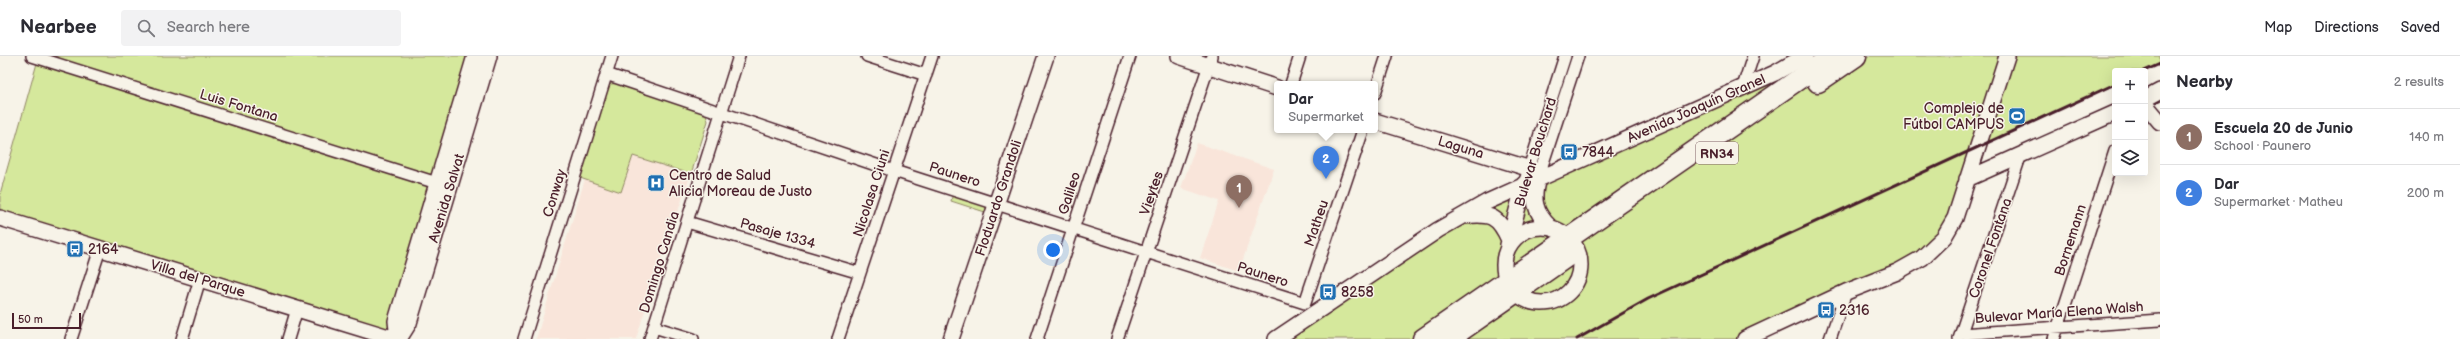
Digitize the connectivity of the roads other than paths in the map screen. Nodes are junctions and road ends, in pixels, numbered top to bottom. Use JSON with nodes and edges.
{"nodes":[{"id":1,"x":475,"y":56,"type":"edge"},
{"id":2,"x":489,"y":56,"type":"edge"},
{"id":3,"x":612,"y":56,"type":"edge"},
{"id":4,"x":739,"y":56,"type":"edge"},
{"id":5,"x":867,"y":56,"type":"edge"},
{"id":6,"x":932,"y":56,"type":"edge"},
{"id":7,"x":1046,"y":56,"type":"edge"},
{"id":8,"x":1130,"y":56,"type":"edge"},
{"id":9,"x":1179,"y":56,"type":"edge"},
{"id":10,"x":1300,"y":56,"type":"edge"},
{"id":11,"x":1387,"y":56,"type":"edge"},
{"id":12,"x":1565,"y":56,"type":"edge"},
{"id":13,"x":1578,"y":56,"type":"edge"},
{"id":14,"x":1753,"y":56,"type":"edge"},
{"id":15,"x":1805,"y":56,"type":"edge"},
{"id":16,"x":1832,"y":56,"type":"edge"},
{"id":17,"x":1856,"y":56,"type":"edge"},
{"id":18,"x":2007,"y":56,"type":"edge"},
{"id":19,"x":37,"y":57,"type":"edge"},
{"id":20,"x":1211,"y":61,"type":"edge"},
{"id":21,"x":606,"y":74,"type":"junction"},
{"id":22,"x":926,"y":75,"type":"junction"},
{"id":23,"x":1292,"y":81,"type":"edge"},
{"id":24,"x":1378,"y":84,"type":"edge"},
{"id":25,"x":1274,"y":87,"type":"edge"},
{"id":26,"x":1743,"y":87,"type":"junction"},
{"id":27,"x":2160,"y":91,"type":"edge"},
{"id":28,"x":2148,"y":97,"type":"edge"},
{"id":29,"x":2148,"y":108,"type":"edge"},
{"id":30,"x":721,"y":113,"type":"junction"},
{"id":31,"x":2112,"y":115,"type":"edge"},
{"id":32,"x":1378,"y":122,"type":"edge"},
{"id":33,"x":2160,"y":122,"type":"edge"},
{"id":34,"x":1362,"y":133,"type":"edge"},
{"id":35,"x":2020,"y":157,"type":"junction"},
{"id":36,"x":2112,"y":160,"type":"edge"},
{"id":37,"x":894,"y":171,"type":"junction"},
{"id":38,"x":1538,"y":173,"type":"junction"},
{"id":39,"x":1967,"y":179,"type":"junction"},
{"id":40,"x":437,"y":183,"type":"junction"},
{"id":41,"x":1524,"y":184,"type":"junction"},
{"id":42,"x":996,"y":204,"type":"junction"},
{"id":43,"x":1461,"y":216,"type":"junction"},
{"id":44,"x":0,"y":218,"type":"edge"},
{"id":45,"x":687,"y":222,"type":"junction"},
{"id":46,"x":1550,"y":227,"type":"junction"},
{"id":47,"x":1073,"y":228,"type":"junction"},
{"id":48,"x":1573,"y":243,"type":"junction"},
{"id":49,"x":1508,"y":244,"type":"junction"},
{"id":50,"x":100,"y":249,"type":"junction"},
{"id":51,"x":1146,"y":252,"type":"junction"},
{"id":52,"x":860,"y":273,"type":"junction"},
{"id":53,"x":200,"y":279,"type":"junction"},
{"id":54,"x":1511,"y":287,"type":"junction"},
{"id":55,"x":1846,"y":292,"type":"junction"},
{"id":56,"x":297,"y":309,"type":"junction"},
{"id":57,"x":1307,"y":310,"type":"junction"},
{"id":58,"x":2160,"y":320,"type":"edge"},
{"id":59,"x":654,"y":327,"type":"junction"},
{"id":60,"x":2058,"y":327,"type":"junction"},
{"id":61,"x":1960,"y":336,"type":"edge"},
{"id":62,"x":71,"y":339,"type":"edge"},
{"id":63,"x":182,"y":339,"type":"edge"},
{"id":64,"x":288,"y":339,"type":"edge"},
{"id":65,"x":395,"y":339,"type":"edge"},
{"id":66,"x":399,"y":339,"type":"edge"},
{"id":67,"x":524,"y":339,"type":"edge"},
{"id":68,"x":650,"y":339,"type":"edge"},
{"id":69,"x":693,"y":339,"type":"edge"},
{"id":70,"x":838,"y":339,"type":"edge"},
{"id":71,"x":951,"y":339,"type":"edge"},
{"id":72,"x":1037,"y":339,"type":"edge"},
{"id":73,"x":1117,"y":339,"type":"edge"},
{"id":74,"x":1276,"y":339,"type":"edge"},
{"id":75,"x":1422,"y":339,"type":"edge"},
{"id":76,"x":1449,"y":339,"type":"edge"},
{"id":77,"x":1745,"y":339,"type":"edge"},
{"id":78,"x":1830,"y":339,"type":"edge"},
{"id":79,"x":2054,"y":339,"type":"edge"}],
"edges":[{"from":1,"to":40,"type":"street","name":"Avenida Salvat"},
{"from":2,"to":66,"type":"street","name":"Avenida Salvat"},
{"from":3,"to":21,"type":"street","name":"Conway"},
{"from":4,"to":30,"type":"street","name":"Domingo Candia"},
{"from":5,"to":22,"type":"street"},
{"from":6,"to":22,"type":"street","name":"Nicolasa Ciuni"},
{"from":7,"to":42,"type":"street","name":"Floduardo Grandoli"},
{"from":8,"to":47,"type":"street","name":"Galileo"},
{"from":9,"to":20,"type":"street"},
{"from":10,"to":23,"type":"street"},
{"from":11,"to":24,"type":"street"},
{"from":12,"to":38,"type":"street","name":"Bulevar Bouchard"},
{"from":13,"to":38,"type":"street","name":"Bulevar Bouchard"},
{"from":14,"to":26,"type":"street"},
{"from":15,"to":26,"type":"street","name":"Avenida Joaquín Granel"},
{"from":16,"to":48,"type":"highway","number":"RN34"},
{"from":17,"to":48,"type":"highway","number":"RN34"},
{"from":18,"to":39,"type":"street"},
{"from":19,"to":40,"type":"street","name":"Luis Fontana"},
{"from":20,"to":25,"type":"street"},
{"from":20,"to":51,"type":"street","name":"Vieytes"},
{"from":21,"to":30,"type":"street","name":"Paunero"},
{"from":21,"to":67,"type":"street","name":"Conway"},
{"from":22,"to":37,"type":"street","name":"Nicolasa Ciuni"},
{"from":26,"to":38,"type":"street","name":"Avenida Joaquín Granel"},
{"from":27,"to":28,"type":"street"},
{"from":29,"to":33,"type":"street"},
{"from":30,"to":37,"type":"street","name":"Paunero"},
{"from":30,"to":45,"type":"street","name":"Domingo Candia"},
{"from":31,"to":35,"type":"street"},
{"from":32,"to":38,"type":"street","name":"Laguna"},
{"from":34,"to":57,"type":"street","name":"Matheu"},
{"from":35,"to":39,"type":"street"},
{"from":35,"to":61,"type":"street","name":"Coronel Fontana"},
{"from":36,"to":60,"type":"street","name":"Bornemann"},
{"from":37,"to":42,"type":"street","name":"Paunero"},
{"from":37,"to":52,"type":"street","name":"Nicolasa Ciuni"},
{"from":38,"to":41,"type":"street","name":"Avenida Joaquín Granel"},
{"from":38,"to":46,"type":"street","name":"Bulevar Bouchard"},
{"from":39,"to":55,"type":"street"},
{"from":40,"to":66,"type":"street","name":"Avenida Salvat"},
{"from":41,"to":43,"type":"street","name":"Avenida Joaquín Granel"},
{"from":41,"to":49,"type":"street","name":"Bulevar Bouchard"},
{"from":42,"to":47,"type":"street","name":"Paunero"},
{"from":42,"to":71,"type":"street","name":"Floduardo Grandoli"},
{"from":43,"to":49,"type":"street"},
{"from":43,"to":57,"type":"street","name":"Avenida Joaquín Granel"},
{"from":44,"to":50,"type":"street","name":"Villa del Parque"},
{"from":45,"to":52,"type":"street","name":"Pasaje 1334"},
{"from":45,"to":59,"type":"street","name":"Domingo Candia"},
{"from":46,"to":48,"type":"street"},
{"from":46,"to":49,"type":"street"},
{"from":47,"to":51,"type":"street","name":"Paunero"},
{"from":47,"to":72,"type":"street","name":"Galileo"},
{"from":48,"to":54,"type":"highway","number":"RN34"},
{"from":48,"to":54,"type":"street"},
{"from":49,"to":54,"type":"street","name":"Bulevar Bouchard"},
{"from":50,"to":53,"type":"street","name":"Villa del Parque"},
{"from":50,"to":62,"type":"street"},
{"from":51,"to":57,"type":"street","name":"Paunero"},
{"from":51,"to":73,"type":"street","name":"Vieytes"},
{"from":52,"to":70,"type":"street","name":"Nicolasa Ciuni"},
{"from":53,"to":56,"type":"street","name":"Villa del Parque"},
{"from":53,"to":63,"type":"street"},
{"from":54,"to":75,"type":"highway","number":"RN34"},
{"from":54,"to":76,"type":"highway","number":"RN34"},
{"from":55,"to":77,"type":"street"},
{"from":55,"to":78,"type":"street"},
{"from":56,"to":64,"type":"street"},
{"from":56,"to":65,"type":"street","name":"Villa del Parque"},
{"from":57,"to":74,"type":"street","name":"Avenida Joaquín Granel"},
{"from":58,"to":60,"type":"street","name":"Bulevar María Elena Walsh"},
{"from":59,"to":68,"type":"street","name":"Domingo Candia"},
{"from":59,"to":69,"type":"street"},
{"from":60,"to":61,"type":"street","name":"Bulevar María Elena Walsh"},
{"from":60,"to":79,"type":"street","name":"Bornemann"}]}
